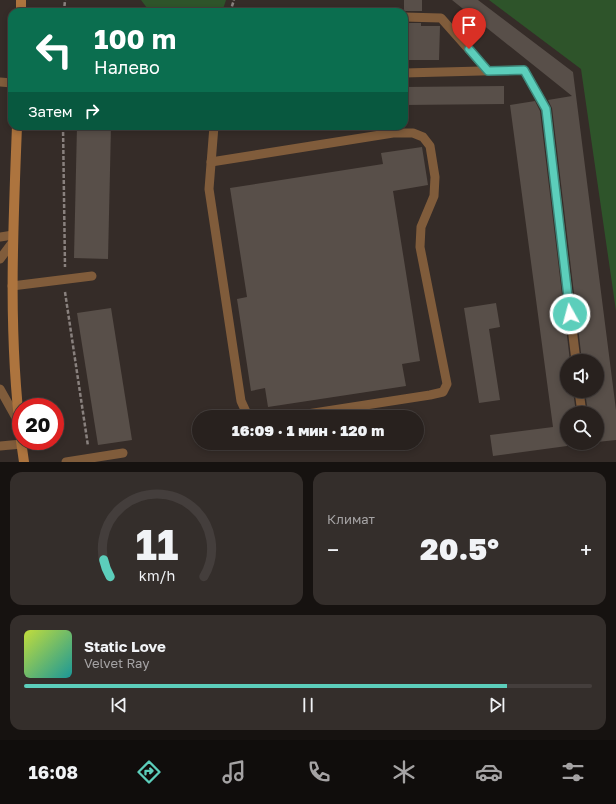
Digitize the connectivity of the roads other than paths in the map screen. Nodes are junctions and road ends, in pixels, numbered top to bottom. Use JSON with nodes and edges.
{"nodes":[{"id":1,"x":408,"y":17,"type":"edge"},
{"id":2,"x":488,"y":71,"type":"junction"},
{"id":3,"x":408,"y":72,"type":"edge"},
{"id":4,"x":17,"y":130,"type":"edge"},
{"id":5,"x":214,"y":130,"type":"edge"},
{"id":6,"x":211,"y":162,"type":"junction"},
{"id":7,"x":0,"y":237,"type":"edge"},
{"id":8,"x":13,"y":239,"type":"junction"},
{"id":9,"x":0,"y":259,"type":"edge"},
{"id":10,"x":92,"y":276,"type":"dead end"},
{"id":11,"x":12,"y":286,"type":"junction"},
{"id":12,"x":575,"y":354,"type":"edge"},
{"id":13,"x":0,"y":389,"type":"edge"},
{"id":14,"x":17,"y":398,"type":"edge"},
{"id":15,"x":245,"y":410,"type":"edge"},
{"id":16,"x":333,"y":410,"type":"edge"},
{"id":17,"x":12,"y":411,"type":"edge"},
{"id":18,"x":12,"y":443,"type":"edge"},
{"id":19,"x":0,"y":446,"type":"edge"},
{"id":20,"x":22,"y":450,"type":"edge"},
{"id":21,"x":123,"y":453,"type":"dead end"},
{"id":22,"x":24,"y":462,"type":"edge"},
{"id":23,"x":66,"y":462,"type":"edge"}],
"edges":[{"from":1,"to":2,"type":"lane"},
{"from":2,"to":3,"type":"lane"},
{"from":2,"to":12,"type":"lane"},
{"from":4,"to":8,"type":"street"},
{"from":5,"to":6,"type":"lane"},
{"from":6,"to":15,"type":"lane"},
{"from":6,"to":16,"type":"lane"},
{"from":7,"to":8,"type":"lane"},
{"from":8,"to":9,"type":"lane"},
{"from":8,"to":11,"type":"street"},
{"from":10,"to":11,"type":"lane"},
{"from":11,"to":14,"type":"street"},
{"from":13,"to":17,"type":"lane"},
{"from":18,"to":19,"type":"lane"},
{"from":20,"to":22,"type":"street"},
{"from":21,"to":23,"type":"lane"}]}
